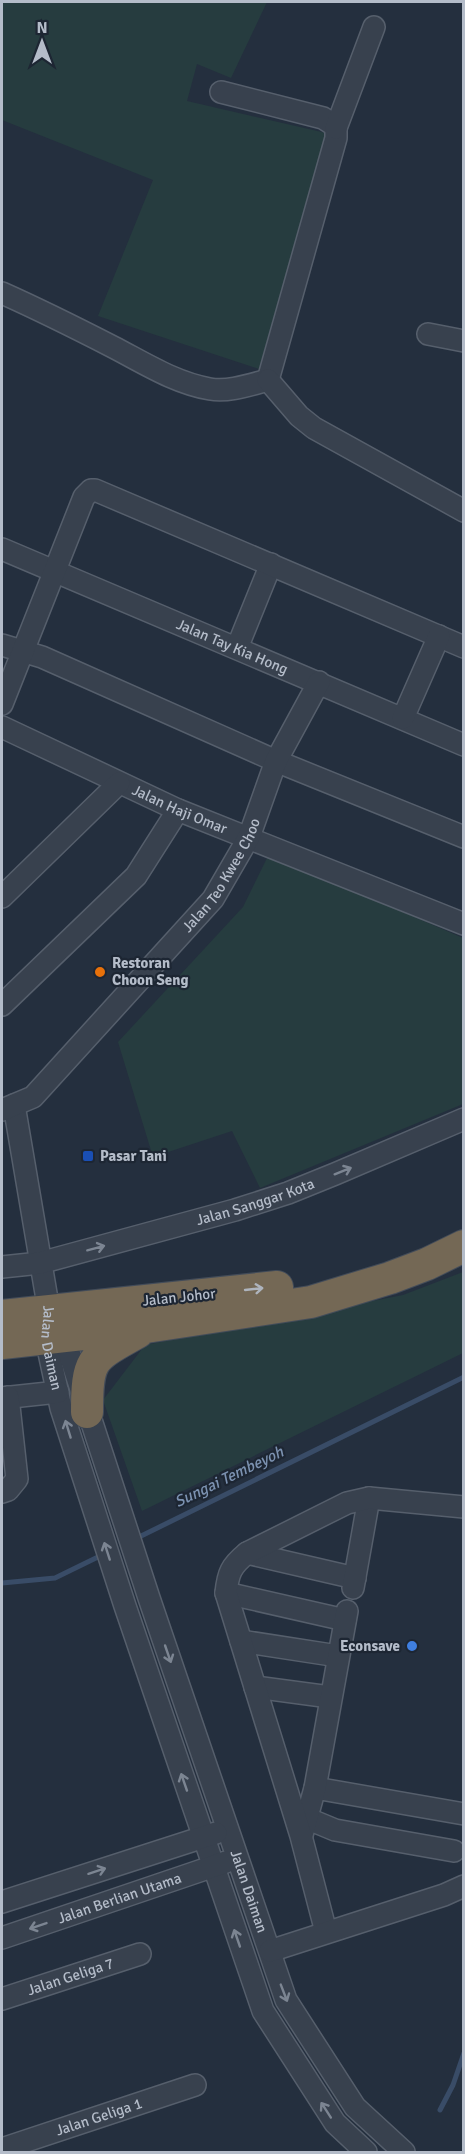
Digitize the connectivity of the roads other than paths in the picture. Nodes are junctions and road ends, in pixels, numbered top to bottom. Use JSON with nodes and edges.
{"nodes":[{"id":1,"x":374,"y":27,"type":"dead end"},
{"id":2,"x":221,"y":92,"type":"dead end"},
{"id":3,"x":336,"y":128,"type":"junction"},
{"id":4,"x":2,"y":293,"type":"edge"},
{"id":5,"x":428,"y":334,"type":"dead end"},
{"id":6,"x":464,"y":341,"type":"edge"},
{"id":7,"x":268,"y":380,"type":"junction"},
{"id":8,"x":464,"y":512,"type":"edge"},
{"id":9,"x":2,"y":549,"type":"edge"},
{"id":10,"x":272,"y":564,"type":"junction"},
{"id":11,"x":54,"y":570,"type":"junction"},
{"id":12,"x":439,"y":636,"type":"junction"},
{"id":13,"x":2,"y":645,"type":"edge"},
{"id":14,"x":464,"y":647,"type":"edge"},
{"id":15,"x":237,"y":648,"type":"junction"},
{"id":16,"x":22,"y":651,"type":"junction"},
{"id":17,"x":319,"y":682,"type":"junction"},
{"id":18,"x":2,"y":704,"type":"edge"},
{"id":19,"x":403,"y":718,"type":"junction"},
{"id":20,"x":2,"y":727,"type":"edge"},
{"id":21,"x":464,"y":745,"type":"edge"},
{"id":22,"x":276,"y":761,"type":"junction"},
{"id":23,"x":119,"y":783,"type":"junction"},
{"id":24,"x":178,"y":810,"type":"junction"},
{"id":25,"x":249,"y":837,"type":"junction"},
{"id":26,"x":464,"y":837,"type":"edge"},
{"id":27,"x":6,"y":888,"type":"edge"},
{"id":28,"x":464,"y":924,"type":"edge"},
{"id":29,"x":2,"y":1005,"type":"edge"},
{"id":30,"x":8,"y":1108,"type":"edge"},
{"id":31,"x":464,"y":1119,"type":"edge"},
{"id":32,"x":464,"y":1246,"type":"edge"},
{"id":33,"x":40,"y":1263,"type":"junction"},
{"id":34,"x":2,"y":1267,"type":"edge"},
{"id":35,"x":356,"y":1287,"type":"junction"},
{"id":36,"x":2,"y":1316,"type":"edge"},
{"id":37,"x":147,"y":1327,"type":"junction"},
{"id":38,"x":53,"y":1329,"type":"junction"},
{"id":39,"x":2,"y":1343,"type":"edge"},
{"id":40,"x":58,"y":1392,"type":"junction"},
{"id":41,"x":5,"y":1398,"type":"edge"},
{"id":42,"x":87,"y":1412,"type":"junction"},
{"id":43,"x":2,"y":1492,"type":"edge"},
{"id":44,"x":369,"y":1498,"type":"junction"},
{"id":45,"x":464,"y":1507,"type":"edge"},
{"id":46,"x":247,"y":1553,"type":"junction"},
{"id":47,"x":226,"y":1593,"type":"junction"},
{"id":48,"x":241,"y":1641,"type":"junction"},
{"id":49,"x":338,"y":1656,"type":"junction"},
{"id":50,"x":255,"y":1687,"type":"junction"},
{"id":51,"x":330,"y":1697,"type":"junction"},
{"id":52,"x":315,"y":1788,"type":"junction"},
{"id":53,"x":464,"y":1814,"type":"edge"},
{"id":54,"x":304,"y":1827,"type":"junction"},
{"id":55,"x":228,"y":1829,"type":"junction"},
{"id":56,"x":202,"y":1837,"type":"junction"},
{"id":57,"x":454,"y":1851,"type":"dead end"},
{"id":58,"x":238,"y":1858,"type":"junction"},
{"id":59,"x":213,"y":1867,"type":"junction"},
{"id":60,"x":464,"y":1886,"type":"edge"},
{"id":61,"x":2,"y":1902,"type":"edge"},
{"id":62,"x":326,"y":1932,"type":"junction"},
{"id":63,"x":2,"y":1938,"type":"edge"},
{"id":64,"x":270,"y":1951,"type":"junction"},
{"id":65,"x":140,"y":1954,"type":"dead end"},
{"id":66,"x":2,"y":1999,"type":"edge"},
{"id":67,"x":195,"y":2085,"type":"dead end"},
{"id":68,"x":2,"y":2149,"type":"edge"},
{"id":69,"x":366,"y":2152,"type":"edge"},
{"id":70,"x":404,"y":2152,"type":"edge"}],
"edges":[{"from":1,"to":3,"type":"street"},
{"from":2,"to":3,"type":"street"},
{"from":3,"to":7,"type":"street"},
{"from":4,"to":7,"type":"street"},
{"from":5,"to":6,"type":"street"},
{"from":7,"to":8,"type":"street"},
{"from":9,"to":11,"type":"street","name":"Jalan Tay Kia Hong"},
{"from":10,"to":11,"type":"street"},
{"from":10,"to":12,"type":"street"},
{"from":10,"to":15,"type":"street"},
{"from":11,"to":15,"type":"street","name":"Jalan Tay Kia Hong"},
{"from":11,"to":16,"type":"street"},
{"from":12,"to":14,"type":"street"},
{"from":12,"to":19,"type":"street"},
{"from":13,"to":16,"type":"street"},
{"from":15,"to":17,"type":"street","name":"Jalan Tay Kia Hong"},
{"from":16,"to":18,"type":"street"},
{"from":16,"to":22,"type":"street"},
{"from":17,"to":19,"type":"street","name":"Jalan Tay Kia Hong"},
{"from":17,"to":22,"type":"street","name":"Jalan Teo Kwee Choo"},
{"from":19,"to":21,"type":"street","name":"Jalan Tay Kia Hong"},
{"from":20,"to":23,"type":"street","name":"Jalan Haji Omar"},
{"from":22,"to":25,"type":"street","name":"Jalan Teo Kwee Choo"},
{"from":22,"to":26,"type":"street"},
{"from":23,"to":24,"type":"street","name":"Jalan Haji Omar"},
{"from":23,"to":27,"type":"street"},
{"from":24,"to":25,"type":"street","name":"Jalan Haji Omar"},
{"from":24,"to":29,"type":"street"},
{"from":25,"to":28,"type":"street","name":"Jalan Haji Omar"},
{"from":25,"to":30,"type":"street","name":"Jalan Teo Kwee Choo"},
{"from":30,"to":33,"type":"street"},
{"from":33,"to":31,"type":"street","name":"Jalan Sanggar Kota","one_way":true},
{"from":32,"to":35,"type":"highway","name":"Jalan Johor"},
{"from":33,"to":34,"type":"street","name":"Jalan Sanggar Kota"},
{"from":33,"to":38,"type":"street"},
{"from":35,"to":37,"type":"highway","name":"Jalan Johor"},
{"from":38,"to":35,"type":"highway","name":"Jalan Johor","one_way":true},
{"from":36,"to":38,"type":"highway","name":"Jalan Johor"},
{"from":37,"to":38,"type":"highway","name":"Jalan Johor"},
{"from":37,"to":42,"type":"highway"},
{"from":38,"to":39,"type":"highway","name":"Jalan Johor"},
{"from":38,"to":40,"type":"street","name":"Jalan Daiman"},
{"from":38,"to":42,"type":"street","name":"Jalan Daiman"},
{"from":40,"to":41,"type":"street"},
{"from":56,"to":40,"type":"street","name":"Jalan Daiman","one_way":true},
{"from":41,"to":43,"type":"street"},
{"from":42,"to":55,"type":"street","name":"Jalan Daiman","one_way":true},
{"from":44,"to":45,"type":"street"},
{"from":44,"to":46,"type":"street"},
{"from":44,"to":46,"type":"street"},
{"from":46,"to":47,"type":"street"},
{"from":47,"to":48,"type":"street"},
{"from":47,"to":49,"type":"street"},
{"from":48,"to":49,"type":"street"},
{"from":48,"to":50,"type":"street"},
{"from":49,"to":51,"type":"street"},
{"from":50,"to":51,"type":"street"},
{"from":50,"to":54,"type":"street"},
{"from":51,"to":52,"type":"street"},
{"from":52,"to":53,"type":"street"},
{"from":52,"to":54,"type":"street"},
{"from":54,"to":57,"type":"street"},
{"from":54,"to":62,"type":"street"},
{"from":55,"to":56,"type":"street"},
{"from":55,"to":58,"type":"street","name":"Jalan Daiman"},
{"from":56,"to":59,"type":"street","name":"Jalan Daiman"},
{"from":61,"to":56,"type":"street","one_way":true},
{"from":58,"to":59,"type":"street","name":"Jalan Berlian Utama"},
{"from":58,"to":64,"type":"street","name":"Jalan Daiman"},
{"from":59,"to":63,"type":"street","name":"Jalan Berlian Utama","one_way":true},
{"from":69,"to":59,"type":"street","name":"Jalan Daiman","one_way":true},
{"from":60,"to":62,"type":"street"},
{"from":62,"to":64,"type":"street"},
{"from":64,"to":70,"type":"street","name":"Jalan Daiman","one_way":true},
{"from":65,"to":66,"type":"street","name":"Jalan Geliga 7"},
{"from":67,"to":68,"type":"street","name":"Jalan Geliga 1"}]}
